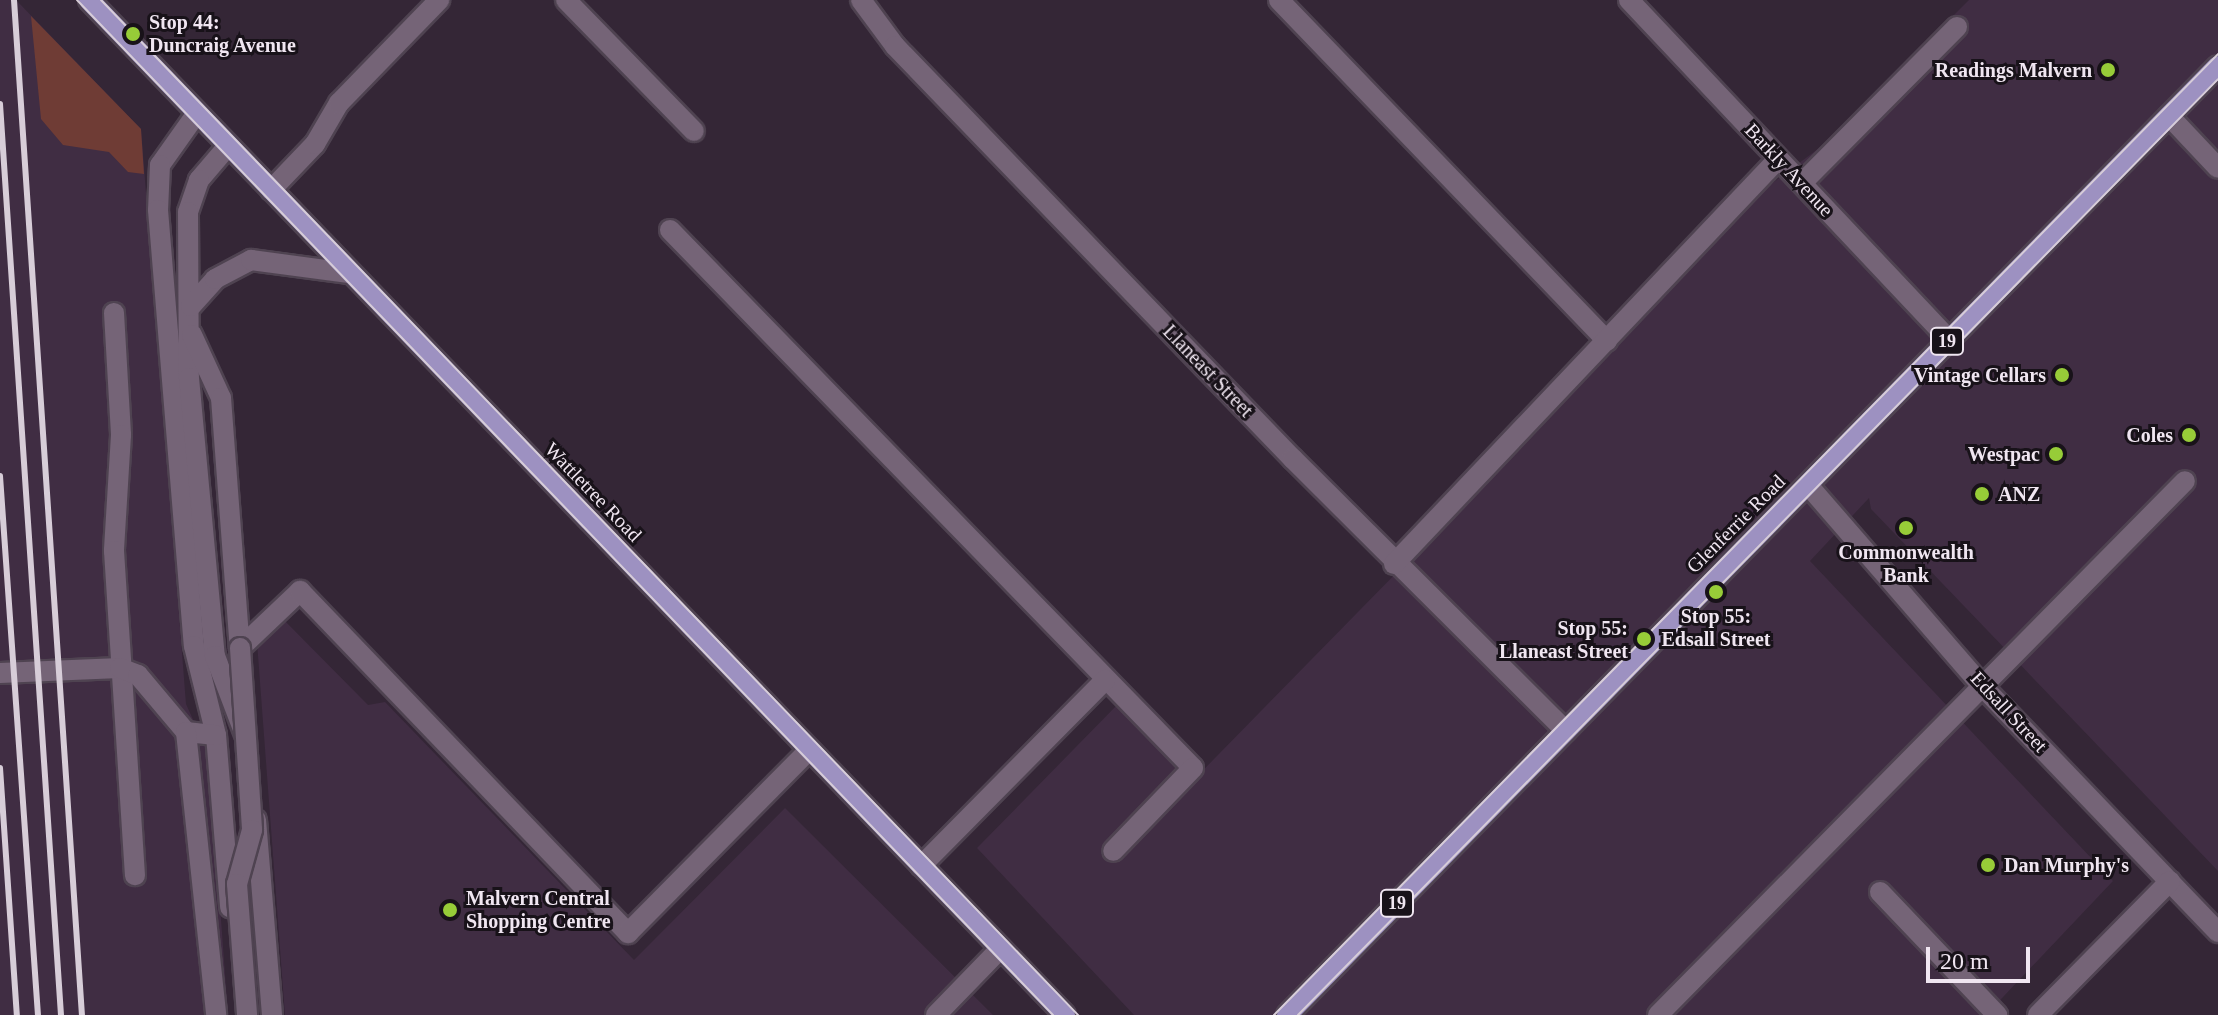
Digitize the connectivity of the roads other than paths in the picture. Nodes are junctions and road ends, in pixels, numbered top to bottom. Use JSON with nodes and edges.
{"nodes":[{"id":1,"x":89,"y":0,"type":"edge"},
{"id":2,"x":439,"y":0,"type":"edge"},
{"id":3,"x":566,"y":0,"type":"edge"},
{"id":4,"x":861,"y":0,"type":"edge"},
{"id":5,"x":1279,"y":0,"type":"edge"},
{"id":6,"x":1629,"y":0,"type":"edge"},
{"id":7,"x":1957,"y":27,"type":"dead end"},
{"id":8,"x":2218,"y":66,"type":"edge"},
{"id":9,"x":197,"y":113,"type":"junction"},
{"id":10,"x":2169,"y":116,"type":"junction"},
{"id":11,"x":694,"y":131,"type":"dead end"},
{"id":12,"x":228,"y":146,"type":"junction"},
{"id":13,"x":1778,"y":159,"type":"junction"},
{"id":14,"x":2218,"y":168,"type":"edge"},
{"id":15,"x":1802,"y":183,"type":"junction"},
{"id":16,"x":271,"y":190,"type":"junction"},
{"id":17,"x":670,"y":230,"type":"dead end"},
{"id":18,"x":349,"y":273,"type":"junction"},
{"id":19,"x":191,"y":306,"type":"junction"},
{"id":20,"x":114,"y":313,"type":"dead end"},
{"id":21,"x":191,"y":333,"type":"junction"},
{"id":22,"x":1949,"y":339,"type":"junction"},
{"id":23,"x":1607,"y":341,"type":"junction"},
{"id":24,"x":2185,"y":481,"type":"dead end"},
{"id":25,"x":1808,"y":485,"type":"junction"},
{"id":26,"x":1394,"y":564,"type":"junction"},
{"id":27,"x":240,"y":648,"type":"junction"},
{"id":28,"x":120,"y":668,"type":"junction"},
{"id":29,"x":0,"y":673,"type":"edge"},
{"id":30,"x":1105,"y":680,"type":"junction"},
{"id":31,"x":1982,"y":686,"type":"junction"},
{"id":32,"x":1566,"y":731,"type":"junction"},
{"id":33,"x":186,"y":732,"type":"junction"},
{"id":34,"x":216,"y":735,"type":"junction"},
{"id":35,"x":809,"y":750,"type":"junction"},
{"id":36,"x":1113,"y":851,"type":"dead end"},
{"id":37,"x":921,"y":866,"type":"junction"},
{"id":38,"x":135,"y":875,"type":"dead end"},
{"id":39,"x":2170,"y":881,"type":"junction"},
{"id":40,"x":1880,"y":892,"type":"dead end"},
{"id":41,"x":2218,"y":932,"type":"edge"},
{"id":42,"x":1001,"y":948,"type":"junction"},
{"id":43,"x":216,"y":1015,"type":"edge"},
{"id":44,"x":239,"y":1015,"type":"edge"},
{"id":45,"x":247,"y":1015,"type":"edge"},
{"id":46,"x":272,"y":1015,"type":"edge"},
{"id":47,"x":936,"y":1015,"type":"edge"},
{"id":48,"x":1065,"y":1015,"type":"edge"},
{"id":49,"x":1287,"y":1015,"type":"edge"},
{"id":50,"x":1658,"y":1015,"type":"edge"},
{"id":51,"x":1997,"y":1015,"type":"edge"},
{"id":52,"x":2038,"y":1015,"type":"edge"}],
"edges":[{"from":1,"to":9,"type":"main road","name":"Wattletree Road"},
{"from":2,"to":16,"type":"street"},
{"from":3,"to":11,"type":"street"},
{"from":4,"to":26,"type":"street","name":"Llaneast Street"},
{"from":5,"to":23,"type":"street"},
{"from":6,"to":13,"type":"street","name":"Barkly Avenue"},
{"from":7,"to":15,"type":"street"},
{"from":8,"to":10,"type":"main road","name":"Glenferrie Road","number":"19"},
{"from":9,"to":12,"type":"main road","name":"Wattletree Road"},
{"from":9,"to":34,"type":"street"},
{"from":10,"to":14,"type":"street"},
{"from":10,"to":22,"type":"main road","name":"Glenferrie Road","number":"19"},
{"from":12,"to":16,"type":"main road","name":"Wattletree Road"},
{"from":12,"to":19,"type":"street"},
{"from":13,"to":15,"type":"street","name":"Barkly Avenue"},
{"from":13,"to":23,"type":"street"},
{"from":15,"to":22,"type":"street","name":"Barkly Avenue"},
{"from":16,"to":18,"type":"main road","name":"Wattletree Road"},
{"from":17,"to":30,"type":"street"},
{"from":18,"to":19,"type":"street"},
{"from":18,"to":35,"type":"main road","name":"Wattletree Road"},
{"from":19,"to":21,"type":"street"},
{"from":20,"to":28,"type":"street"},
{"from":21,"to":27,"type":"street"},
{"from":21,"to":46,"type":"street"},
{"from":22,"to":25,"type":"main road","name":"Glenferrie Road","number":"19"},
{"from":23,"to":26,"type":"street"},
{"from":24,"to":31,"type":"street"},
{"from":25,"to":31,"type":"street","name":"Edsall Street"},
{"from":25,"to":32,"type":"main road","name":"Glenferrie Road","number":"19"},
{"from":26,"to":32,"type":"street","name":"Llaneast Street"},
{"from":27,"to":35,"type":"street"},
{"from":27,"to":45,"type":"street","bridge":true},
{"from":28,"to":29,"type":"street"},
{"from":28,"to":33,"type":"street"},
{"from":28,"to":38,"type":"street"},
{"from":30,"to":36,"type":"street"},
{"from":30,"to":37,"type":"street"},
{"from":31,"to":39,"type":"street","name":"Edsall Street"},
{"from":31,"to":50,"type":"street"},
{"from":32,"to":49,"type":"main road","name":"Glenferrie Road","number":"19"},
{"from":33,"to":34,"type":"street"},
{"from":33,"to":43,"type":"street"},
{"from":34,"to":44,"type":"street"},
{"from":35,"to":37,"type":"main road","name":"Wattletree Road"},
{"from":37,"to":42,"type":"main road","name":"Wattletree Road"},
{"from":39,"to":41,"type":"street","name":"Edsall Street"},
{"from":39,"to":52,"type":"street"},
{"from":40,"to":51,"type":"street"},
{"from":42,"to":47,"type":"street"},
{"from":42,"to":48,"type":"main road","name":"Wattletree Road"}]}
